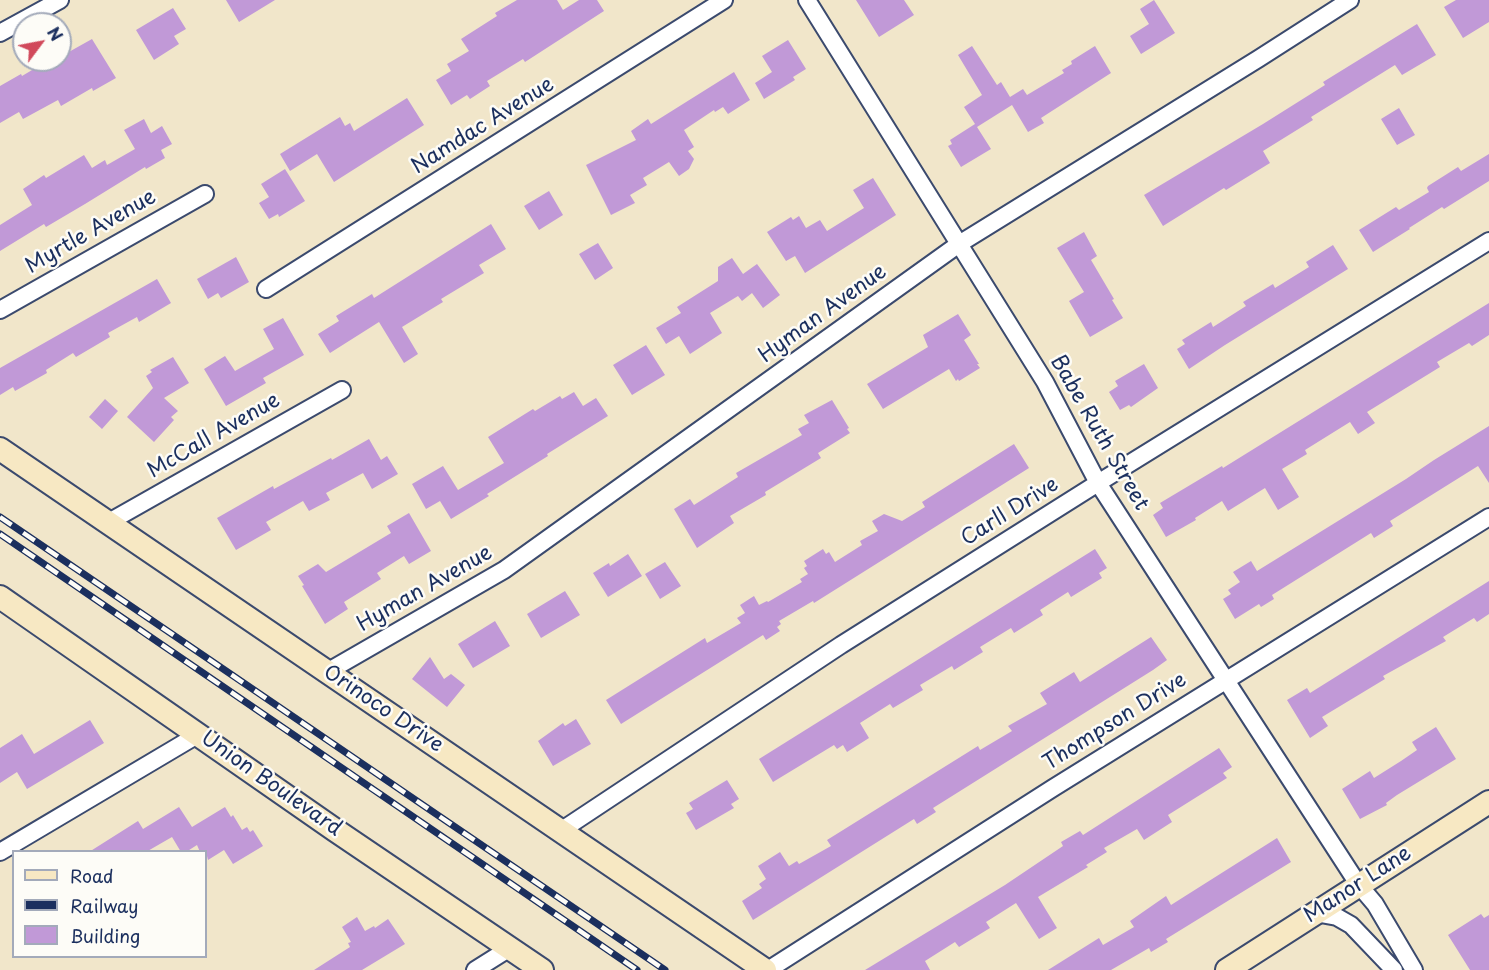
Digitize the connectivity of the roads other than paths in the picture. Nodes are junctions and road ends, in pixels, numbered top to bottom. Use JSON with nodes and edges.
{"nodes":[{"id":1,"x":60,"y":0,"type":"edge"},
{"id":2,"x":724,"y":0,"type":"edge"},
{"id":3,"x":807,"y":0,"type":"edge"},
{"id":4,"x":1350,"y":0,"type":"edge"},
{"id":5,"x":0,"y":33,"type":"edge"},
{"id":6,"x":205,"y":194,"type":"dead end"},
{"id":7,"x":1489,"y":241,"type":"edge"},
{"id":8,"x":959,"y":244,"type":"junction"},
{"id":9,"x":266,"y":289,"type":"dead end"},
{"id":10,"x":0,"y":310,"type":"edge"},
{"id":11,"x":342,"y":390,"type":"dead end"},
{"id":12,"x":0,"y":449,"type":"edge"},
{"id":13,"x":1098,"y":483,"type":"junction"},
{"id":14,"x":1489,"y":517,"type":"edge"},
{"id":15,"x":109,"y":522,"type":"junction"},
{"id":16,"x":0,"y":597,"type":"edge"},
{"id":17,"x":327,"y":672,"type":"junction"},
{"id":18,"x":1227,"y":679,"type":"junction"},
{"id":19,"x":199,"y":734,"type":"junction"},
{"id":20,"x":1489,"y":802,"type":"edge"},
{"id":21,"x":562,"y":830,"type":"junction"},
{"id":22,"x":0,"y":852,"type":"edge"},
{"id":23,"x":1358,"y":884,"type":"junction"},
{"id":24,"x":1315,"y":913,"type":"junction"},
{"id":25,"x":510,"y":948,"type":"junction"},
{"id":26,"x":475,"y":970,"type":"edge"},
{"id":27,"x":542,"y":970,"type":"edge"},
{"id":28,"x":767,"y":970,"type":"edge"},
{"id":29,"x":1227,"y":970,"type":"edge"},
{"id":30,"x":1394,"y":970,"type":"edge"},
{"id":31,"x":1414,"y":970,"type":"edge"}],
"edges":[{"from":1,"to":5,"type":"street"},
{"from":2,"to":9,"type":"street","name":"Namdac Avenue"},
{"from":3,"to":8,"type":"street","name":"Babe Ruth Street"},
{"from":4,"to":8,"type":"street","name":"Hyman Avenue"},
{"from":6,"to":10,"type":"street","name":"Myrtle Avenue"},
{"from":7,"to":13,"type":"street","name":"Carll Drive"},
{"from":8,"to":13,"type":"street","name":"Babe Ruth Street"},
{"from":8,"to":17,"type":"street","name":"Hyman Avenue"},
{"from":11,"to":15,"type":"street","name":"McCall Avenue"},
{"from":12,"to":15,"type":"street","name":"Orinoco Drive"},
{"from":13,"to":18,"type":"street","name":"Babe Ruth Street"},
{"from":13,"to":21,"type":"street","name":"Carll Drive"},
{"from":14,"to":18,"type":"street","name":"Thompson Drive"},
{"from":15,"to":17,"type":"street","name":"Orinoco Drive"},
{"from":16,"to":19,"type":"street","name":"Union Boulevard"},
{"from":17,"to":21,"type":"street","name":"Orinoco Drive"},
{"from":18,"to":23,"type":"street","name":"Babe Ruth Street"},
{"from":18,"to":28,"type":"street","name":"Thompson Drive"},
{"from":19,"to":22,"type":"street"},
{"from":19,"to":25,"type":"street","name":"Union Boulevard"},
{"from":20,"to":23,"type":"street","name":"Manor Lane"},
{"from":21,"to":28,"type":"street","name":"Orinoco Drive"},
{"from":23,"to":24,"type":"street","name":"Manor Lane"},
{"from":23,"to":31,"type":"street","name":"Babe Ruth Street"},
{"from":24,"to":29,"type":"street","name":"Manor Lane"},
{"from":24,"to":30,"type":"street"},
{"from":25,"to":26,"type":"street"},
{"from":25,"to":27,"type":"street","name":"Union Boulevard"}]}
